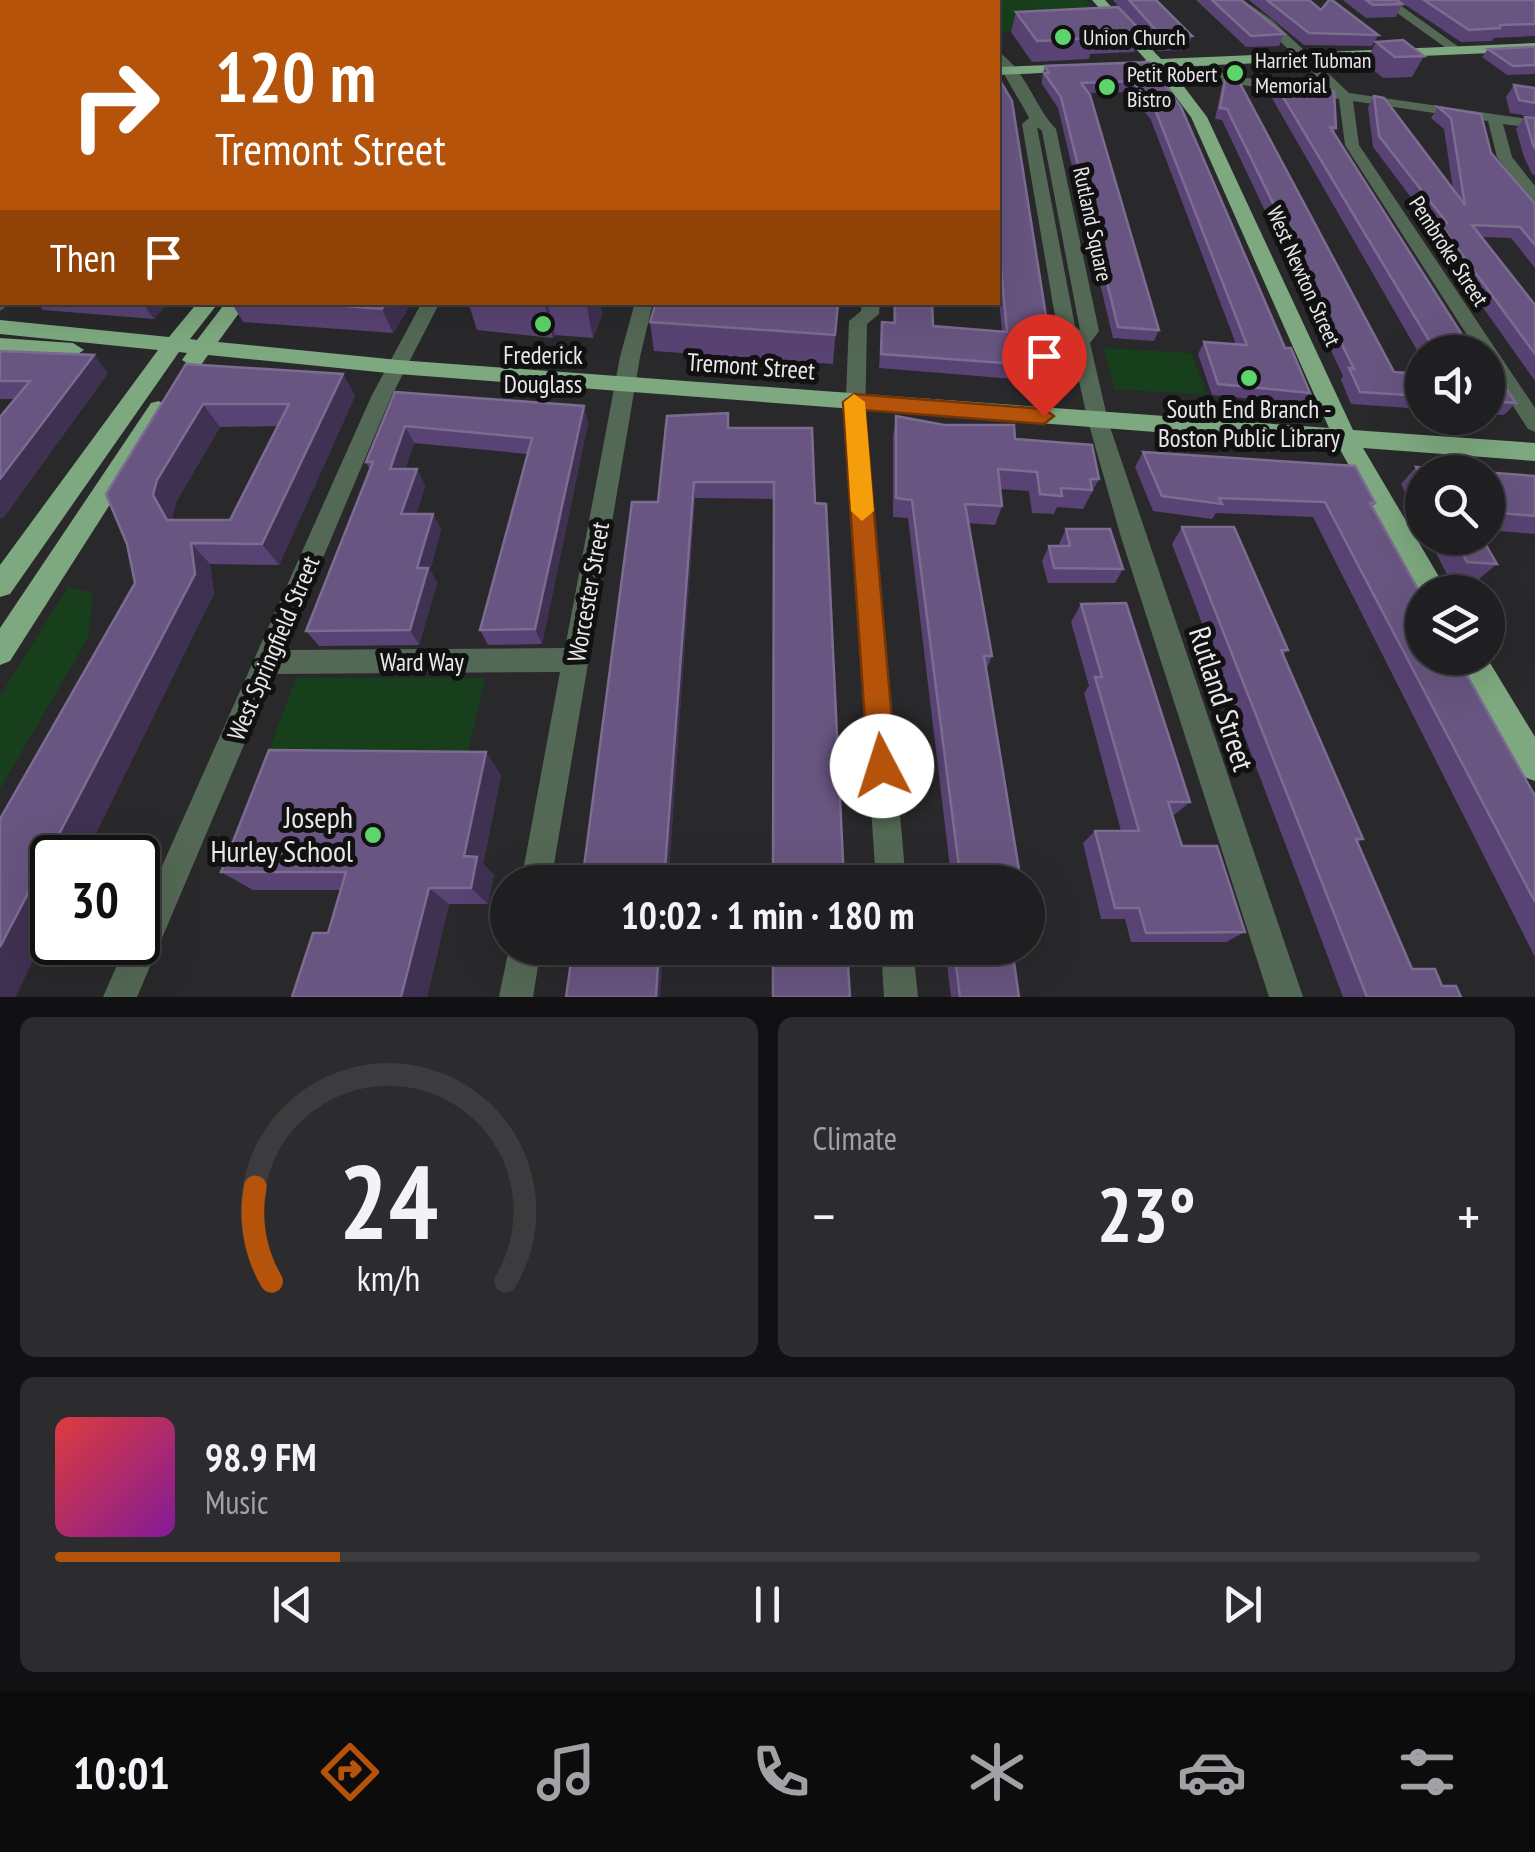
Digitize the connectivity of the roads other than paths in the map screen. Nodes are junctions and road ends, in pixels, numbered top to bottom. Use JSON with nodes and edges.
{"nodes":[{"id":1,"x":1098,"y":0,"type":"edge"},
{"id":2,"x":1235,"y":0,"type":"edge"},
{"id":3,"x":1385,"y":0,"type":"edge"},
{"id":4,"x":1251,"y":6,"type":"edge"},
{"id":5,"x":1535,"y":47,"type":"edge"},
{"id":6,"x":1457,"y":50,"type":"junction"},
{"id":7,"x":1305,"y":57,"type":"junction"},
{"id":8,"x":1199,"y":62,"type":"junction"},
{"id":9,"x":1154,"y":64,"type":"junction"},
{"id":10,"x":1128,"y":65,"type":"edge"},
{"id":11,"x":1000,"y":66,"type":"edge"},
{"id":12,"x":1093,"y":67,"type":"edge"},
{"id":13,"x":1345,"y":96,"type":"junction"},
{"id":14,"x":1494,"y":117,"type":"junction"},
{"id":15,"x":1535,"y":124,"type":"edge"},
{"id":16,"x":1535,"y":197,"type":"edge"},
{"id":17,"x":206,"y":305,"type":"edge"},
{"id":18,"x":235,"y":305,"type":"edge"},
{"id":19,"x":429,"y":305,"type":"edge"},
{"id":20,"x":643,"y":305,"type":"edge"},
{"id":21,"x":871,"y":305,"type":"edge"},
{"id":22,"x":853,"y":312,"type":"edge"},
{"id":23,"x":0,"y":327,"type":"edge"},
{"id":24,"x":0,"y":345,"type":"edge"},
{"id":25,"x":169,"y":350,"type":"junction"},
{"id":26,"x":202,"y":350,"type":"junction"},
{"id":27,"x":398,"y":366,"type":"junction"},
{"id":28,"x":624,"y":385,"type":"junction"},
{"id":29,"x":854,"y":402,"type":"junction"},
{"id":30,"x":1098,"y":421,"type":"junction"},
{"id":31,"x":1535,"y":424,"type":"edge"},
{"id":32,"x":1345,"y":438,"type":"junction"},
{"id":33,"x":1535,"y":452,"type":"edge"},
{"id":34,"x":1424,"y":575,"type":"edge"},
{"id":35,"x":0,"y":586,"type":"edge"},
{"id":36,"x":0,"y":652,"type":"edge"},
{"id":37,"x":576,"y":660,"type":"junction"},
{"id":38,"x":268,"y":662,"type":"junction"},
{"id":39,"x":1482,"y":675,"type":"edge"},
{"id":40,"x":1535,"y":766,"type":"edge"},
{"id":41,"x":539,"y":865,"type":"edge"},
{"id":42,"x":890,"y":865,"type":"edge"},
{"id":43,"x":522,"y":965,"type":"edge"},
{"id":44,"x":897,"y":965,"type":"edge"},
{"id":45,"x":120,"y":997,"type":"edge"},
{"id":46,"x":516,"y":997,"type":"edge"},
{"id":47,"x":900,"y":997,"type":"edge"},
{"id":48,"x":1286,"y":997,"type":"edge"}],
"edges":[{"from":1,"to":9,"type":"main road","name":"West Newton Street"},
{"from":2,"to":4,"type":"street"},
{"from":3,"to":6,"type":"street"},
{"from":4,"to":7,"type":"street"},
{"from":5,"to":6,"type":"main road"},
{"from":6,"to":7,"type":"main road"},
{"from":7,"to":8,"type":"main road"},
{"from":7,"to":13,"type":"street"},
{"from":8,"to":9,"type":"main road"},
{"from":8,"to":13,"type":"street"},
{"from":9,"to":10,"type":"main road"},
{"from":9,"to":32,"type":"main road","name":"West Newton Street"},
{"from":11,"to":12,"type":"main road"},
{"from":11,"to":30,"type":"street","name":"Rutland Square"},
{"from":13,"to":14,"type":"street"},
{"from":13,"to":31,"type":"street","name":"Pembroke Street"},
{"from":14,"to":15,"type":"street"},
{"from":14,"to":16,"type":"street"},
{"from":17,"to":25,"type":"main road"},
{"from":18,"to":26,"type":"main road"},
{"from":19,"to":27,"type":"street","name":"West Springfield Street"},
{"from":20,"to":28,"type":"street","name":"Worcester Street"},
{"from":21,"to":22,"type":"street"},
{"from":22,"to":29,"type":"street"},
{"from":23,"to":25,"type":"main road","name":"Tremont Street"},
{"from":24,"to":25,"type":"main road","name":"Tremont Street"},
{"from":25,"to":26,"type":"main road","name":"Tremont Street"},
{"from":25,"to":35,"type":"main road"},
{"from":26,"to":27,"type":"main road","name":"Tremont Street"},
{"from":26,"to":36,"type":"main road"},
{"from":27,"to":28,"type":"main road","name":"Tremont Street"},
{"from":27,"to":38,"type":"street","name":"West Springfield Street"},
{"from":28,"to":29,"type":"main road","name":"Tremont Street"},
{"from":28,"to":37,"type":"street","name":"Worcester Street"},
{"from":29,"to":30,"type":"main road","name":"Tremont Street"},
{"from":29,"to":42,"type":"street"},
{"from":30,"to":32,"type":"main road","name":"Tremont Street"},
{"from":30,"to":48,"type":"street","name":"Rutland Street"},
{"from":32,"to":33,"type":"main road","name":"Tremont Street"},
{"from":32,"to":34,"type":"main road","name":"West Newton Street"},
{"from":37,"to":38,"type":"street","name":"Ward Way"},
{"from":37,"to":41,"type":"street","name":"Worcester Street"},
{"from":38,"to":45,"type":"street","name":"West Springfield Street"},
{"from":39,"to":40,"type":"main road"},
{"from":43,"to":46,"type":"street"},
{"from":44,"to":47,"type":"street"}]}
